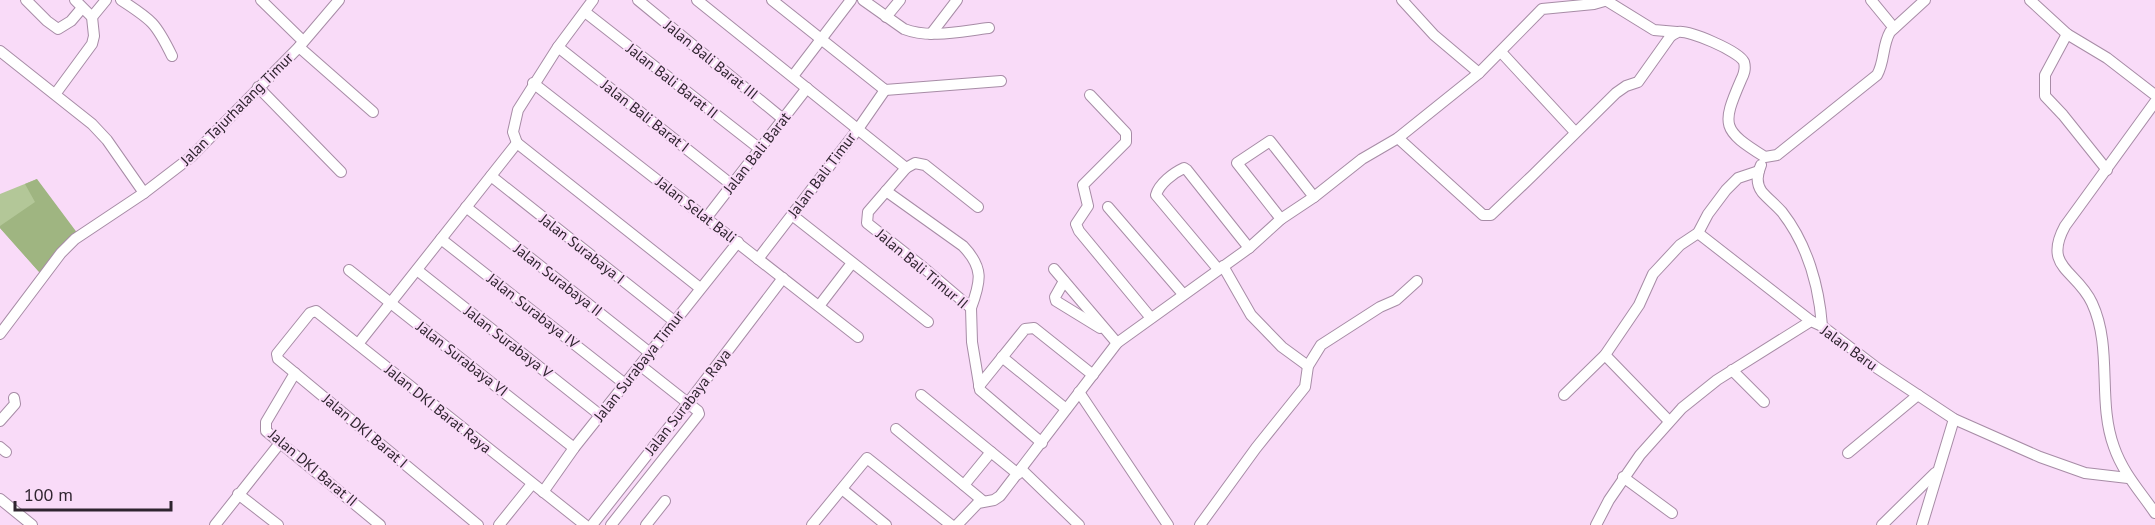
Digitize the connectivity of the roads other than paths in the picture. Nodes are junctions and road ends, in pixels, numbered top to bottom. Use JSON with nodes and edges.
{"nodes":[{"id":1,"x":26,"y":0,"type":"edge"},
{"id":2,"x":106,"y":0,"type":"edge"},
{"id":3,"x":121,"y":0,"type":"edge"},
{"id":4,"x":261,"y":0,"type":"edge"},
{"id":5,"x":339,"y":0,"type":"edge"},
{"id":6,"x":593,"y":0,"type":"edge"},
{"id":7,"x":638,"y":0,"type":"edge"},
{"id":8,"x":697,"y":0,"type":"edge"},
{"id":9,"x":772,"y":0,"type":"edge"},
{"id":10,"x":851,"y":0,"type":"edge"},
{"id":11,"x":863,"y":0,"type":"edge"},
{"id":12,"x":900,"y":0,"type":"edge"},
{"id":13,"x":957,"y":0,"type":"edge"},
{"id":14,"x":1402,"y":0,"type":"edge"},
{"id":15,"x":1608,"y":0,"type":"edge"},
{"id":16,"x":1871,"y":0,"type":"edge"},
{"id":17,"x":1925,"y":0,"type":"edge"},
{"id":18,"x":2030,"y":0,"type":"edge"},
{"id":19,"x":79,"y":4,"type":"edge"},
{"id":20,"x":585,"y":12,"type":"junction"},
{"id":21,"x":92,"y":17,"type":"junction"},
{"id":22,"x":886,"y":18,"type":"junction"},
{"id":23,"x":989,"y":28,"type":"dead end"},
{"id":24,"x":1894,"y":28,"type":"junction"},
{"id":25,"x":1677,"y":32,"type":"junction"},
{"id":26,"x":931,"y":34,"type":"junction"},
{"id":27,"x":2067,"y":34,"type":"junction"},
{"id":28,"x":821,"y":40,"type":"junction"},
{"id":29,"x":301,"y":44,"type":"junction"},
{"id":30,"x":558,"y":47,"type":"junction"},
{"id":31,"x":1501,"y":52,"type":"junction"},
{"id":32,"x":2,"y":57,"type":"edge"},
{"id":33,"x":172,"y":57,"type":"dead end"},
{"id":34,"x":1479,"y":73,"type":"junction"},
{"id":35,"x":792,"y":76,"type":"junction"},
{"id":36,"x":1001,"y":81,"type":"dead end"},
{"id":37,"x":533,"y":83,"type":"junction"},
{"id":38,"x":258,"y":87,"type":"junction"},
{"id":39,"x":807,"y":88,"type":"junction"},
{"id":40,"x":885,"y":90,"type":"junction"},
{"id":41,"x":56,"y":93,"type":"junction"},
{"id":42,"x":1090,"y":95,"type":"dead end"},
{"id":43,"x":2155,"y":95,"type":"edge"},
{"id":44,"x":2155,"y":102,"type":"edge"},
{"id":45,"x":372,"y":112,"type":"dead end"},
{"id":46,"x":783,"y":119,"type":"junction"},
{"id":47,"x":858,"y":129,"type":"junction"},
{"id":48,"x":1575,"y":132,"type":"junction"},
{"id":49,"x":1398,"y":138,"type":"junction"},
{"id":50,"x":517,"y":143,"type":"junction"},
{"id":51,"x":760,"y":149,"type":"junction"},
{"id":52,"x":1765,"y":157,"type":"junction"},
{"id":53,"x":906,"y":168,"type":"junction"},
{"id":54,"x":1759,"y":171,"type":"junction"},
{"id":55,"x":2107,"y":171,"type":"junction"},
{"id":56,"x":340,"y":172,"type":"dead end"},
{"id":57,"x":490,"y":176,"type":"junction"},
{"id":58,"x":732,"y":185,"type":"junction"},
{"id":59,"x":886,"y":191,"type":"junction"},
{"id":60,"x":144,"y":193,"type":"junction"},
{"id":61,"x":1314,"y":197,"type":"junction"},
{"id":62,"x":466,"y":207,"type":"junction"},
{"id":63,"x":978,"y":207,"type":"dead end"},
{"id":64,"x":1108,"y":207,"type":"dead end"},
{"id":65,"x":792,"y":215,"type":"junction"},
{"id":66,"x":707,"y":218,"type":"junction"},
{"id":67,"x":1281,"y":219,"type":"junction"},
{"id":68,"x":1698,"y":233,"type":"junction"},
{"id":69,"x":441,"y":239,"type":"junction"},
{"id":70,"x":738,"y":242,"type":"junction"},
{"id":71,"x":1249,"y":248,"type":"junction"},
{"id":72,"x":758,"y":259,"type":"junction"},
{"id":73,"x":852,"y":263,"type":"junction"},
{"id":74,"x":1220,"y":268,"type":"junction"},
{"id":75,"x":1054,"y":269,"type":"dead end"},
{"id":76,"x":349,"y":270,"type":"dead end"},
{"id":77,"x":417,"y":270,"type":"junction"},
{"id":78,"x":783,"y":278,"type":"junction"},
{"id":79,"x":1064,"y":281,"type":"junction"},
{"id":80,"x":1417,"y":281,"type":"dead end"},
{"id":81,"x":700,"y":288,"type":"junction"},
{"id":82,"x":1183,"y":294,"type":"junction"},
{"id":83,"x":391,"y":303,"type":"junction"},
{"id":84,"x":819,"y":306,"type":"junction"},
{"id":85,"x":971,"y":308,"type":"junction"},
{"id":86,"x":1151,"y":318,"type":"junction"},
{"id":87,"x":674,"y":321,"type":"junction"},
{"id":88,"x":1811,"y":321,"type":"junction"},
{"id":89,"x":928,"y":322,"type":"dead end"},
{"id":90,"x":1822,"y":326,"type":"junction"},
{"id":91,"x":295,"y":332,"type":"joint"},
{"id":92,"x":0,"y":334,"type":"edge"},
{"id":93,"x":858,"y":337,"type":"dead end"},
{"id":94,"x":1114,"y":339,"type":"junction"},
{"id":95,"x":357,"y":344,"type":"junction"},
{"id":96,"x":650,"y":353,"type":"junction"},
{"id":97,"x":1605,"y":355,"type":"junction"},
{"id":98,"x":1002,"y":357,"type":"junction"},
{"id":99,"x":640,"y":366,"type":"junction"},
{"id":100,"x":1308,"y":366,"type":"junction"},
{"id":101,"x":1732,"y":370,"type":"junction"},
{"id":102,"x":295,"y":373,"type":"junction"},
{"id":103,"x":1093,"y":375,"type":"junction"},
{"id":104,"x":625,"y":384,"type":"junction"},
{"id":105,"x":979,"y":386,"type":"junction"},
{"id":106,"x":1079,"y":392,"type":"junction"},
{"id":107,"x":921,"y":395,"type":"dead end"},
{"id":108,"x":1564,"y":395,"type":"dead end"},
{"id":109,"x":1918,"y":395,"type":"junction"},
{"id":110,"x":14,"y":398,"type":"dead end"},
{"id":111,"x":1764,"y":402,"type":"dead end"},
{"id":112,"x":688,"y":403,"type":"junction"},
{"id":113,"x":1066,"y":409,"type":"junction"},
{"id":114,"x":600,"y":415,"type":"junction"},
{"id":115,"x":1954,"y":419,"type":"junction"},
{"id":116,"x":0,"y":421,"type":"edge"},
{"id":117,"x":1669,"y":421,"type":"junction"},
{"id":118,"x":896,"y":429,"type":"dead end"},
{"id":119,"x":280,"y":443,"type":"junction"},
{"id":120,"x":1042,"y":443,"type":"junction"},
{"id":121,"x":574,"y":448,"type":"junction"},
{"id":122,"x":991,"y":452,"type":"junction"},
{"id":123,"x":1848,"y":453,"type":"dead end"},
{"id":124,"x":1020,"y":471,"type":"junction"},
{"id":125,"x":1937,"y":471,"type":"junction"},
{"id":126,"x":1623,"y":477,"type":"junction"},
{"id":127,"x":2128,"y":477,"type":"junction"},
{"id":128,"x":532,"y":484,"type":"junction"},
{"id":129,"x":964,"y":485,"type":"junction"},
{"id":130,"x":842,"y":489,"type":"junction"},
{"id":131,"x":543,"y":492,"type":"junction"},
{"id":132,"x":238,"y":494,"type":"junction"},
{"id":133,"x":0,"y":499,"type":"edge"},
{"id":134,"x":665,"y":501,"type":"dead end"},
{"id":135,"x":983,"y":501,"type":"junction"},
{"id":136,"x":1672,"y":513,"type":"dead end"},
{"id":137,"x":2155,"y":513,"type":"edge"},
{"id":138,"x":616,"y":523,"type":"edge"},
{"id":139,"x":817,"y":523,"type":"edge"},
{"id":140,"x":32,"y":525,"type":"edge"},
{"id":141,"x":215,"y":525,"type":"edge"},
{"id":142,"x":278,"y":525,"type":"edge"},
{"id":143,"x":380,"y":525,"type":"edge"},
{"id":144,"x":478,"y":525,"type":"edge"},
{"id":145,"x":499,"y":525,"type":"edge"},
{"id":146,"x":585,"y":525,"type":"edge"},
{"id":147,"x":591,"y":525,"type":"edge"},
{"id":148,"x":646,"y":525,"type":"edge"},
{"id":149,"x":886,"y":525,"type":"edge"},
{"id":150,"x":951,"y":525,"type":"edge"},
{"id":151,"x":957,"y":525,"type":"edge"},
{"id":152,"x":1079,"y":525,"type":"edge"},
{"id":153,"x":1168,"y":525,"type":"edge"},
{"id":154,"x":1200,"y":525,"type":"edge"},
{"id":155,"x":1596,"y":525,"type":"edge"},
{"id":156,"x":1882,"y":525,"type":"edge"},
{"id":157,"x":1922,"y":525,"type":"edge"}],
"edges":[{"from":1,"to":19,"type":"street"},
{"from":2,"to":21,"type":"street"},
{"from":3,"to":33,"type":"street"},
{"from":4,"to":29,"type":"street"},
{"from":5,"to":29,"type":"street","name":"Jalan Tajurhalang Timur"},
{"from":6,"to":20,"type":"street"},
{"from":7,"to":46,"type":"street","name":"Jalan Bali Barat III"},
{"from":8,"to":35,"type":"street"},
{"from":9,"to":28,"type":"street"},
{"from":10,"to":28,"type":"street"},
{"from":11,"to":22,"type":"street"},
{"from":12,"to":22,"type":"street"},
{"from":13,"to":26,"type":"street"},
{"from":14,"to":34,"type":"street"},
{"from":15,"to":25,"type":"street"},
{"from":15,"to":31,"type":"street"},
{"from":16,"to":24,"type":"street"},
{"from":17,"to":24,"type":"street"},
{"from":18,"to":27,"type":"street"},
{"from":19,"to":21,"type":"street"},
{"from":20,"to":30,"type":"street"},
{"from":20,"to":51,"type":"street","name":"Jalan Bali Barat II"},
{"from":21,"to":41,"type":"street"},
{"from":22,"to":26,"type":"street"},
{"from":23,"to":26,"type":"street"},
{"from":24,"to":52,"type":"street"},
{"from":25,"to":48,"type":"street"},
{"from":25,"to":52,"type":"street"},
{"from":27,"to":43,"type":"street"},
{"from":27,"to":55,"type":"street"},
{"from":28,"to":35,"type":"street"},
{"from":28,"to":40,"type":"street"},
{"from":29,"to":38,"type":"street","name":"Jalan Tajurhalang Timur"},
{"from":29,"to":45,"type":"street"},
{"from":30,"to":37,"type":"street"},
{"from":30,"to":58,"type":"street","name":"Jalan Bali Barat I"},
{"from":31,"to":34,"type":"street"},
{"from":31,"to":48,"type":"street"},
{"from":32,"to":41,"type":"street"},
{"from":34,"to":49,"type":"street"},
{"from":35,"to":39,"type":"street"},
{"from":36,"to":40,"type":"street"},
{"from":37,"to":50,"type":"street"},
{"from":37,"to":66,"type":"street","name":"Jalan Selat Bali"},
{"from":38,"to":56,"type":"street"},
{"from":38,"to":60,"type":"street","name":"Jalan Tajurhalang Timur"},
{"from":39,"to":46,"type":"street","name":"Jalan Bali Barat"},
{"from":39,"to":47,"type":"street"},
{"from":40,"to":47,"type":"street","name":"Jalan Bali Timur"},
{"from":41,"to":60,"type":"street"},
{"from":42,"to":86,"type":"street"},
{"from":44,"to":55,"type":"street"},
{"from":46,"to":51,"type":"street","name":"Jalan Bali Barat"},
{"from":47,"to":53,"type":"street"},
{"from":47,"to":65,"type":"street","name":"Jalan Bali Timur"},
{"from":48,"to":49,"type":"street"},
{"from":49,"to":61,"type":"street"},
{"from":50,"to":57,"type":"street"},
{"from":50,"to":81,"type":"street"},
{"from":51,"to":58,"type":"street","name":"Jalan Bali Barat"},
{"from":52,"to":54,"type":"street"},
{"from":53,"to":59,"type":"street","name":"Jalan Bali Timur II"},
{"from":53,"to":63,"type":"street"},
{"from":54,"to":68,"type":"street"},
{"from":54,"to":90,"type":"street"},
{"from":55,"to":127,"type":"street"},
{"from":57,"to":62,"type":"street"},
{"from":57,"to":87,"type":"street","name":"Jalan Surabaya I"},
{"from":58,"to":66,"type":"street","name":"Jalan Bali Barat"},
{"from":59,"to":85,"type":"street"},
{"from":59,"to":85,"type":"street","name":"Jalan Bali Timur II"},
{"from":60,"to":92,"type":"street","name":"Jalan Tajurhalang Timur"},
{"from":61,"to":67,"type":"street"},
{"from":61,"to":67,"type":"street"},
{"from":62,"to":69,"type":"street"},
{"from":62,"to":96,"type":"street","name":"Jalan Surabaya II"},
{"from":64,"to":82,"type":"street"},
{"from":65,"to":72,"type":"street","name":"Jalan Bali Timur"},
{"from":65,"to":73,"type":"street"},
{"from":66,"to":70,"type":"street","name":"Jalan Selat Bali"},
{"from":67,"to":71,"type":"street"},
{"from":68,"to":88,"type":"street"},
{"from":68,"to":97,"type":"street"},
{"from":69,"to":77,"type":"street"},
{"from":69,"to":104,"type":"street","name":"Jalan Surabaya IV"},
{"from":70,"to":72,"type":"street","name":"Jalan Selat Bali"},
{"from":70,"to":81,"type":"street","name":"Jalan Surabaya Timur"},
{"from":71,"to":74,"type":"street"},
{"from":71,"to":74,"type":"street"},
{"from":72,"to":78,"type":"street","name":"Jalan Selat Bali"},
{"from":73,"to":84,"type":"street"},
{"from":73,"to":89,"type":"street"},
{"from":74,"to":82,"type":"street"},
{"from":74,"to":100,"type":"street"},
{"from":75,"to":79,"type":"street"},
{"from":76,"to":83,"type":"street","name":"Jalan Surabaya VI"},
{"from":77,"to":83,"type":"street"},
{"from":77,"to":114,"type":"street","name":"Jalan Surabaya V"},
{"from":78,"to":84,"type":"street","name":"Jalan Selat Bali"},
{"from":78,"to":112,"type":"street","name":"Jalan Surabaya Raya"},
{"from":79,"to":94,"type":"street"},
{"from":79,"to":94,"type":"street"},
{"from":80,"to":100,"type":"street"},
{"from":81,"to":87,"type":"street","name":"Jalan Surabaya Timur"},
{"from":82,"to":86,"type":"street"},
{"from":83,"to":95,"type":"street"},
{"from":83,"to":121,"type":"street","name":"Jalan Surabaya VI"},
{"from":84,"to":93,"type":"street","name":"Jalan Selat Bali"},
{"from":85,"to":105,"type":"street","name":"Jalan Bali Timur II"},
{"from":86,"to":94,"type":"street"},
{"from":87,"to":96,"type":"street","name":"Jalan Surabaya Timur"},
{"from":88,"to":90,"type":"street","name":"Jalan Baru"},
{"from":88,"to":101,"type":"street","name":"Jalan Baru"},
{"from":90,"to":109,"type":"street","name":"Jalan Baru"},
{"from":91,"to":95,"type":"street","name":"Jalan DKI Barat Raya"},
{"from":91,"to":102,"type":"street","name":"Jalan DKI Barat I"},
{"from":94,"to":103,"type":"street"},
{"from":95,"to":128,"type":"street","name":"Jalan DKI Barat Raya"},
{"from":96,"to":99,"type":"street","name":"Jalan Surabaya Timur"},
{"from":97,"to":108,"type":"street"},
{"from":97,"to":117,"type":"street"},
{"from":98,"to":103,"type":"street"},
{"from":98,"to":105,"type":"street"},
{"from":98,"to":113,"type":"street"},
{"from":99,"to":104,"type":"street","name":"Jalan Surabaya Timur"},
{"from":99,"to":112,"type":"street"},
{"from":100,"to":154,"type":"street"},
{"from":101,"to":111,"type":"street"},
{"from":101,"to":117,"type":"street","name":"Jalan Baru"},
{"from":102,"to":119,"type":"street","name":"Jalan DKI Barat II"},
{"from":102,"to":144,"type":"street","name":"Jalan DKI Barat I"},
{"from":103,"to":106,"type":"street"},
{"from":104,"to":114,"type":"street","name":"Jalan Surabaya Timur"},
{"from":105,"to":120,"type":"street"},
{"from":106,"to":113,"type":"street"},
{"from":106,"to":153,"type":"street"},
{"from":107,"to":122,"type":"street"},
{"from":109,"to":115,"type":"street","name":"Jalan Baru"},
{"from":109,"to":123,"type":"street"},
{"from":110,"to":116,"type":"street"},
{"from":112,"to":138,"type":"street"},
{"from":112,"to":147,"type":"street","name":"Jalan Surabaya Raya"},
{"from":113,"to":120,"type":"street"},
{"from":114,"to":121,"type":"street","name":"Jalan Surabaya Timur"},
{"from":115,"to":125,"type":"street"},
{"from":115,"to":127,"type":"street","name":"Jalan Baru"},
{"from":117,"to":126,"type":"street","name":"Jalan Baru"},
{"from":118,"to":129,"type":"street"},
{"from":119,"to":132,"type":"street"},
{"from":119,"to":143,"type":"street","name":"Jalan DKI Barat II"},
{"from":120,"to":124,"type":"street"},
{"from":121,"to":131,"type":"street","name":"Jalan Surabaya Timur"},
{"from":122,"to":124,"type":"street"},
{"from":122,"to":129,"type":"street"},
{"from":124,"to":135,"type":"street"},
{"from":124,"to":152,"type":"street"},
{"from":125,"to":156,"type":"street"},
{"from":125,"to":157,"type":"street"},
{"from":126,"to":136,"type":"street"},
{"from":126,"to":155,"type":"street","name":"Jalan Baru"},
{"from":127,"to":137,"type":"street"},
{"from":128,"to":131,"type":"street","name":"Jalan DKI Barat Raya"},
{"from":128,"to":145,"type":"street"},
{"from":129,"to":135,"type":"street"},
{"from":130,"to":139,"type":"street"},
{"from":130,"to":149,"type":"street"},
{"from":130,"to":150,"type":"street"},
{"from":131,"to":146,"type":"street","name":"Jalan DKI Barat Raya"},
{"from":132,"to":141,"type":"street"},
{"from":132,"to":142,"type":"street"},
{"from":133,"to":140,"type":"street"},
{"from":134,"to":148,"type":"street"},
{"from":135,"to":151,"type":"street"}]}
